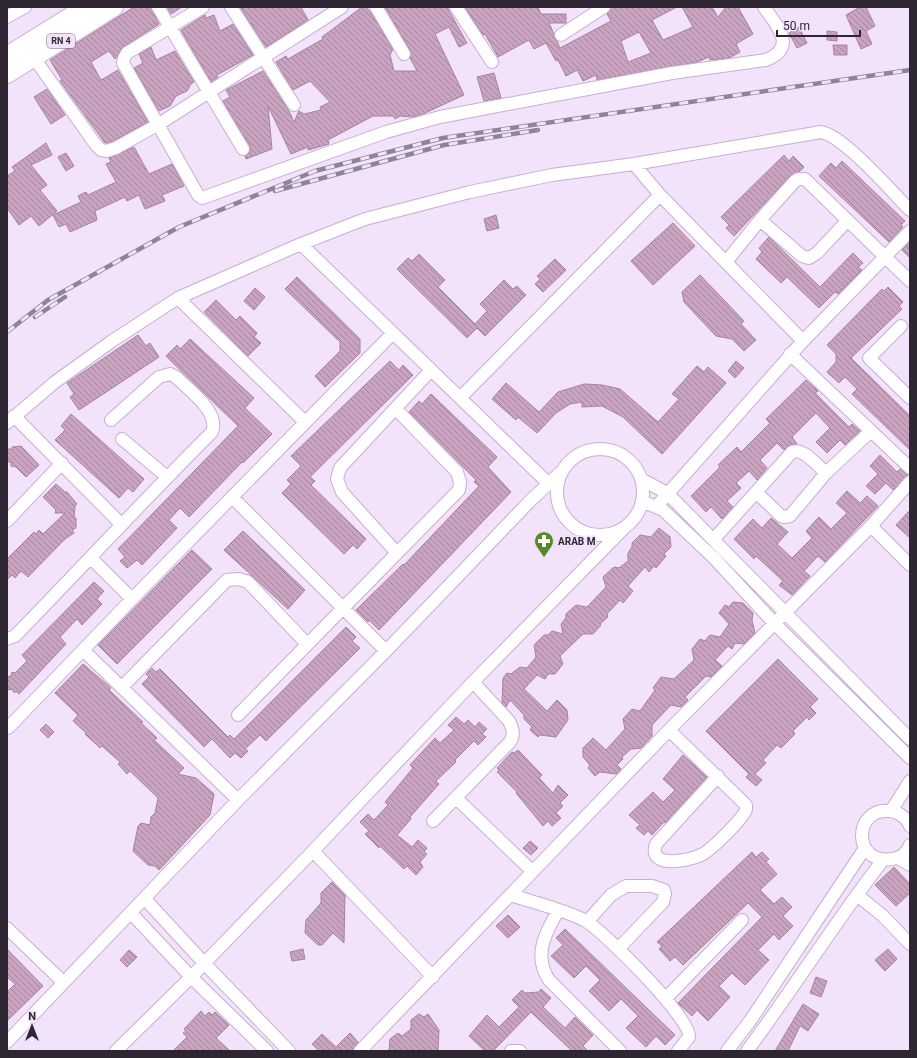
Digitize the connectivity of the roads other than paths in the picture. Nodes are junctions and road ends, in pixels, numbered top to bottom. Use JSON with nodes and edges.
{"nodes":[{"id":1,"x":24,"y":7,"type":"edge"},
{"id":2,"x":86,"y":7,"type":"edge"},
{"id":3,"x":114,"y":7,"type":"edge"},
{"id":4,"x":158,"y":7,"type":"edge"},
{"id":5,"x":203,"y":7,"type":"edge"},
{"id":6,"x":231,"y":7,"type":"edge"},
{"id":7,"x":342,"y":7,"type":"edge"},
{"id":8,"x":376,"y":7,"type":"edge"},
{"id":9,"x":456,"y":7,"type":"edge"},
{"id":10,"x":604,"y":7,"type":"edge"},
{"id":11,"x":764,"y":7,"type":"edge"},
{"id":12,"x":7,"y":18,"type":"edge"},
{"id":13,"x":170,"y":26,"type":"junction"},
{"id":14,"x":561,"y":35,"type":"dead end"},
{"id":15,"x":404,"y":54,"type":"dead end"},
{"id":16,"x":7,"y":56,"type":"edge"},
{"id":17,"x":263,"y":56,"type":"junction"},
{"id":18,"x":34,"y":58,"type":"junction"},
{"id":19,"x":492,"y":62,"type":"dead end"},
{"id":20,"x":7,"y":74,"type":"edge"},
{"id":21,"x":210,"y":91,"type":"junction"},
{"id":22,"x":294,"y":105,"type":"dead end"},
{"id":23,"x":159,"y":124,"type":"junction"},
{"id":24,"x":243,"y":149,"type":"dead end"},
{"id":25,"x":634,"y":164,"type":"junction"},
{"id":26,"x":660,"y":195,"type":"junction"},
{"id":27,"x":910,"y":210,"type":"edge"},
{"id":28,"x":760,"y":220,"type":"junction"},
{"id":29,"x":847,"y":221,"type":"junction"},
{"id":30,"x":910,"y":231,"type":"edge"},
{"id":31,"x":301,"y":244,"type":"junction"},
{"id":32,"x":886,"y":257,"type":"junction"},
{"id":33,"x":726,"y":262,"type":"junction"},
{"id":34,"x":910,"y":281,"type":"edge"},
{"id":35,"x":178,"y":298,"type":"junction"},
{"id":36,"x":901,"y":326,"type":"dead end"},
{"id":37,"x":393,"y":333,"type":"junction"},
{"id":38,"x":803,"y":340,"type":"junction"},
{"id":39,"x":790,"y":354,"type":"junction"},
{"id":40,"x":431,"y":370,"type":"junction"},
{"id":41,"x":461,"y":397,"type":"junction"},
{"id":42,"x":910,"y":398,"type":"edge"},
{"id":43,"x":396,"y":409,"type":"junction"},
{"id":44,"x":11,"y":420,"type":"edge"},
{"id":45,"x":110,"y":420,"type":"dead end"},
{"id":46,"x":305,"y":422,"type":"junction"},
{"id":47,"x":871,"y":431,"type":"junction"},
{"id":48,"x":122,"y":439,"type":"dead end"},
{"id":49,"x":62,"y":463,"type":"junction"},
{"id":50,"x":910,"y":468,"type":"edge"},
{"id":51,"x":561,"y":472,"type":"junction"},
{"id":52,"x":826,"y":473,"type":"junction"},
{"id":53,"x":167,"y":477,"type":"junction"},
{"id":54,"x":641,"y":479,"type":"junction"},
{"id":55,"x":910,"y":482,"type":"edge"},
{"id":56,"x":548,"y":483,"type":"junction"},
{"id":57,"x":667,"y":493,"type":"junction"},
{"id":58,"x":757,"y":493,"type":"junction"},
{"id":59,"x":232,"y":498,"type":"junction"},
{"id":60,"x":642,"y":502,"type":"junction"},
{"id":61,"x":656,"y":507,"type":"junction"},
{"id":62,"x":7,"y":521,"type":"edge"},
{"id":63,"x":121,"y":524,"type":"junction"},
{"id":64,"x":871,"y":526,"type":"junction"},
{"id":65,"x":623,"y":529,"type":"junction"},
{"id":66,"x":714,"y":539,"type":"junction"},
{"id":67,"x":396,"y":552,"type":"junction"},
{"id":68,"x":92,"y":558,"type":"junction"},
{"id":69,"x":910,"y":565,"type":"edge"},
{"id":70,"x":132,"y":599,"type":"junction"},
{"id":71,"x":341,"y":608,"type":"junction"},
{"id":72,"x":784,"y":613,"type":"junction"},
{"id":73,"x":775,"y":624,"type":"junction"},
{"id":74,"x":7,"y":639,"type":"edge"},
{"id":75,"x":307,"y":644,"type":"junction"},
{"id":76,"x":84,"y":651,"type":"junction"},
{"id":77,"x":386,"y":651,"type":"junction"},
{"id":78,"x":473,"y":682,"type":"junction"},
{"id":79,"x":122,"y":687,"type":"junction"},
{"id":80,"x":238,"y":715,"type":"dead end"},
{"id":81,"x":7,"y":728,"type":"edge"},
{"id":82,"x":669,"y":730,"type":"junction"},
{"id":83,"x":910,"y":739,"type":"edge"},
{"id":84,"x":910,"y":758,"type":"edge"},
{"id":85,"x":718,"y":776,"type":"junction"},
{"id":86,"x":910,"y":781,"type":"edge"},
{"id":87,"x":456,"y":798,"type":"junction"},
{"id":88,"x":238,"y":800,"type":"junction"},
{"id":89,"x":891,"y":811,"type":"junction"},
{"id":90,"x":433,"y":821,"type":"dead end"},
{"id":91,"x":910,"y":826,"type":"edge"},
{"id":92,"x":910,"y":845,"type":"edge"},
{"id":93,"x":865,"y":848,"type":"junction"},
{"id":94,"x":313,"y":851,"type":"junction"},
{"id":95,"x":898,"y":858,"type":"junction"},
{"id":96,"x":883,"y":860,"type":"junction"},
{"id":97,"x":910,"y":865,"type":"edge"},
{"id":98,"x":532,"y":871,"type":"junction"},
{"id":99,"x":511,"y":895,"type":"junction"},
{"id":100,"x":857,"y":895,"type":"junction"},
{"id":101,"x":145,"y":899,"type":"junction"},
{"id":102,"x":558,"y":911,"type":"junction"},
{"id":103,"x":131,"y":913,"type":"junction"},
{"id":104,"x":742,"y":920,"type":"dead end"},
{"id":105,"x":587,"y":922,"type":"junction"},
{"id":106,"x":7,"y":928,"type":"edge"},
{"id":107,"x":910,"y":944,"type":"edge"},
{"id":108,"x":618,"y":949,"type":"junction"},
{"id":109,"x":204,"y":963,"type":"junction"},
{"id":110,"x":191,"y":977,"type":"junction"},
{"id":111,"x":433,"y":977,"type":"junction"},
{"id":112,"x":63,"y":982,"type":"junction"},
{"id":113,"x":666,"y":998,"type":"junction"},
{"id":114,"x":7,"y":1042,"type":"edge"},
{"id":115,"x":116,"y":1051,"type":"edge"},
{"id":116,"x":266,"y":1051,"type":"edge"},
{"id":117,"x":289,"y":1051,"type":"edge"},
{"id":118,"x":360,"y":1051,"type":"edge"},
{"id":119,"x":511,"y":1051,"type":"edge"},
{"id":120,"x":520,"y":1051,"type":"edge"},
{"id":121,"x":620,"y":1051,"type":"edge"},
{"id":122,"x":678,"y":1051,"type":"edge"},
{"id":123,"x":727,"y":1051,"type":"edge"},
{"id":124,"x":747,"y":1051,"type":"edge"}],
"edges":[{"from":1,"to":12,"type":"street"},
{"from":2,"to":16,"type":"highway","number":"RN 4"},
{"from":3,"to":18,"type":"highway","number":"RN 4"},
{"from":4,"to":13,"type":"street"},
{"from":5,"to":13,"type":"street"},
{"from":6,"to":17,"type":"street"},
{"from":7,"to":17,"type":"street"},
{"from":8,"to":15,"type":"street"},
{"from":9,"to":19,"type":"street"},
{"from":10,"to":14,"type":"street"},
{"from":11,"to":23,"type":"street"},
{"from":13,"to":21,"type":"street"},
{"from":13,"to":23,"type":"street"},
{"from":17,"to":21,"type":"street"},
{"from":17,"to":22,"type":"street"},
{"from":18,"to":20,"type":"highway","number":"RN 4"},
{"from":18,"to":23,"type":"street"},
{"from":21,"to":23,"type":"street"},
{"from":21,"to":24,"type":"street"},
{"from":25,"to":26,"type":"street"},
{"from":25,"to":27,"type":"street"},
{"from":25,"to":31,"type":"street"},
{"from":26,"to":33,"type":"street"},
{"from":26,"to":41,"type":"street"},
{"from":28,"to":29,"type":"street"},
{"from":28,"to":29,"type":"street"},
{"from":28,"to":33,"type":"street"},
{"from":29,"to":32,"type":"street"},
{"from":30,"to":32,"type":"street"},
{"from":31,"to":35,"type":"street"},
{"from":31,"to":37,"type":"street"},
{"from":32,"to":34,"type":"street"},
{"from":32,"to":38,"type":"street"},
{"from":33,"to":38,"type":"street"},
{"from":35,"to":44,"type":"street"},
{"from":35,"to":46,"type":"street"},
{"from":36,"to":42,"type":"street"},
{"from":37,"to":40,"type":"street"},
{"from":37,"to":46,"type":"street"},
{"from":38,"to":39,"type":"street"},
{"from":39,"to":47,"type":"street"},
{"from":39,"to":57,"type":"street"},
{"from":40,"to":41,"type":"street"},
{"from":40,"to":43,"type":"street"},
{"from":41,"to":56,"type":"street"},
{"from":43,"to":67,"type":"street"},
{"from":43,"to":67,"type":"street"},
{"from":44,"to":49,"type":"street"},
{"from":45,"to":53,"type":"street"},
{"from":46,"to":59,"type":"street"},
{"from":47,"to":50,"type":"street"},
{"from":47,"to":52,"type":"street"},
{"from":48,"to":53,"type":"street"},
{"from":49,"to":62,"type":"street"},
{"from":49,"to":63,"type":"street"},
{"from":51,"to":54,"type":"street"},
{"from":51,"to":56,"type":"street"},
{"from":51,"to":65,"type":"street"},
{"from":52,"to":58,"type":"street"},
{"from":52,"to":58,"type":"street"},
{"from":53,"to":63,"type":"street"},
{"from":54,"to":57,"type":"street"},
{"from":54,"to":60,"type":"street"},
{"from":55,"to":64,"type":"street"},
{"from":56,"to":77,"type":"street"},
{"from":57,"to":61,"type":"street"},
{"from":57,"to":66,"type":"street"},
{"from":58,"to":66,"type":"street"},
{"from":59,"to":70,"type":"street"},
{"from":59,"to":71,"type":"street"},
{"from":60,"to":61,"type":"street"},
{"from":60,"to":65,"type":"street"},
{"from":61,"to":73,"type":"street"},
{"from":63,"to":68,"type":"street"},
{"from":64,"to":69,"type":"street"},
{"from":64,"to":72,"type":"street"},
{"from":65,"to":78,"type":"street"},
{"from":66,"to":72,"type":"street"},
{"from":67,"to":71,"type":"street"},
{"from":68,"to":70,"type":"street"},
{"from":68,"to":74,"type":"street"},
{"from":70,"to":76,"type":"street"},
{"from":71,"to":75,"type":"street"},
{"from":71,"to":77,"type":"street"},
{"from":72,"to":73,"type":"street"},
{"from":72,"to":83,"type":"street"},
{"from":73,"to":82,"type":"street"},
{"from":73,"to":84,"type":"street"},
{"from":75,"to":79,"type":"street"},
{"from":75,"to":80,"type":"street"},
{"from":76,"to":79,"type":"street"},
{"from":76,"to":81,"type":"street"},
{"from":77,"to":88,"type":"street"},
{"from":78,"to":87,"type":"street"},
{"from":78,"to":94,"type":"street"},
{"from":79,"to":88,"type":"street"},
{"from":82,"to":85,"type":"street"},
{"from":82,"to":98,"type":"street"},
{"from":85,"to":85,"type":"street"},
{"from":86,"to":89,"type":"street"},
{"from":87,"to":90,"type":"street"},
{"from":87,"to":98,"type":"street"},
{"from":88,"to":101,"type":"street"},
{"from":89,"to":91,"type":"street"},
{"from":89,"to":93,"type":"street"},
{"from":92,"to":95,"type":"street"},
{"from":93,"to":96,"type":"street"},
{"from":93,"to":123,"type":"street"},
{"from":94,"to":109,"type":"street"},
{"from":94,"to":111,"type":"street"},
{"from":95,"to":96,"type":"street"},
{"from":95,"to":97,"type":"street"},
{"from":96,"to":100,"type":"street"},
{"from":98,"to":99,"type":"street"},
{"from":99,"to":102,"type":"street"},
{"from":99,"to":111,"type":"street"},
{"from":100,"to":107,"type":"street"},
{"from":100,"to":124,"type":"street"},
{"from":101,"to":103,"type":"street"},
{"from":101,"to":109,"type":"street"},
{"from":102,"to":105,"type":"street"},
{"from":102,"to":121,"type":"street"},
{"from":103,"to":110,"type":"street"},
{"from":103,"to":112,"type":"street"},
{"from":104,"to":113,"type":"street"},
{"from":105,"to":108,"type":"street"},
{"from":105,"to":108,"type":"street"},
{"from":106,"to":112,"type":"street"},
{"from":108,"to":113,"type":"street"},
{"from":109,"to":110,"type":"street"},
{"from":109,"to":117,"type":"street"},
{"from":110,"to":115,"type":"street"},
{"from":110,"to":116,"type":"street"},
{"from":111,"to":118,"type":"street"},
{"from":112,"to":114,"type":"street"},
{"from":113,"to":122,"type":"street"},
{"from":119,"to":120,"type":"street"}]}
